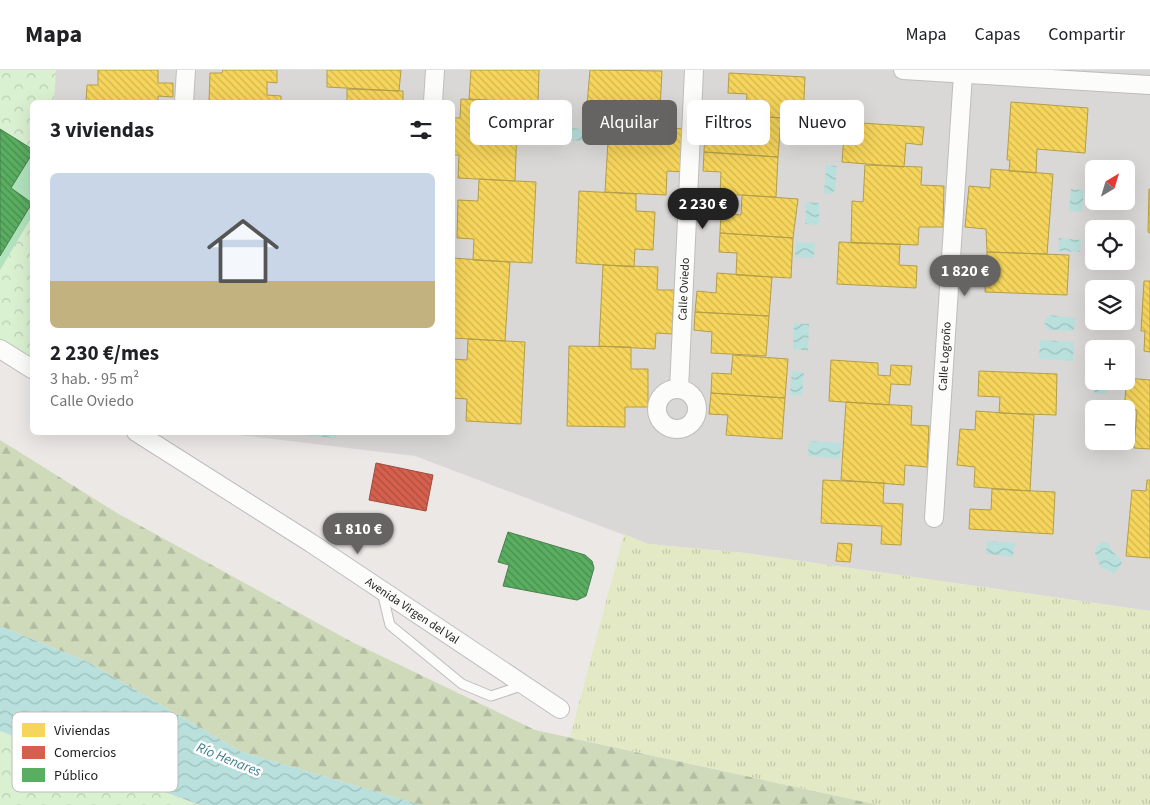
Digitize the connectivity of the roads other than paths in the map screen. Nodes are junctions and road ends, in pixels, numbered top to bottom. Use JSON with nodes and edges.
{"nodes":[{"id":1,"x":186,"y":70,"type":"edge"},
{"id":2,"x":435,"y":70,"type":"edge"},
{"id":3,"x":694,"y":70,"type":"edge"},
{"id":4,"x":903,"y":70,"type":"edge"},
{"id":5,"x":1011,"y":73,"type":"edge"},
{"id":6,"x":963,"y":74,"type":"junction"},
{"id":7,"x":1150,"y":85,"type":"edge"},
{"id":8,"x":184,"y":100,"type":"edge"},
{"id":9,"x":433,"y":100,"type":"edge"},
{"id":10,"x":0,"y":349,"type":"edge"},
{"id":11,"x":30,"y":368,"type":"edge"},
{"id":12,"x":679,"y":389,"type":"dead end"},
{"id":13,"x":141,"y":435,"type":"edge"},
{"id":14,"x":934,"y":518,"type":"dead end"},
{"id":15,"x":381,"y":590,"type":"junction"},
{"id":16,"x":526,"y":685,"type":"junction"},
{"id":17,"x":560,"y":708,"type":"dead end"}],
"edges":[{"from":1,"to":8,"type":"street"},
{"from":2,"to":9,"type":"street"},
{"from":3,"to":12,"type":"street","name":"Calle Oviedo"},
{"from":4,"to":6,"type":"street"},
{"from":5,"to":6,"type":"street"},
{"from":5,"to":7,"type":"street"},
{"from":6,"to":14,"type":"street","name":"Calle Logroño"},
{"from":10,"to":11,"type":"street"},
{"from":13,"to":15,"type":"street","name":"Avenida Virgen del Val"},
{"from":15,"to":16,"type":"street","name":"Avenida Virgen del Val"},
{"from":15,"to":16,"type":"lane"},
{"from":16,"to":17,"type":"street","name":"Avenida Virgen del Val"}]}
